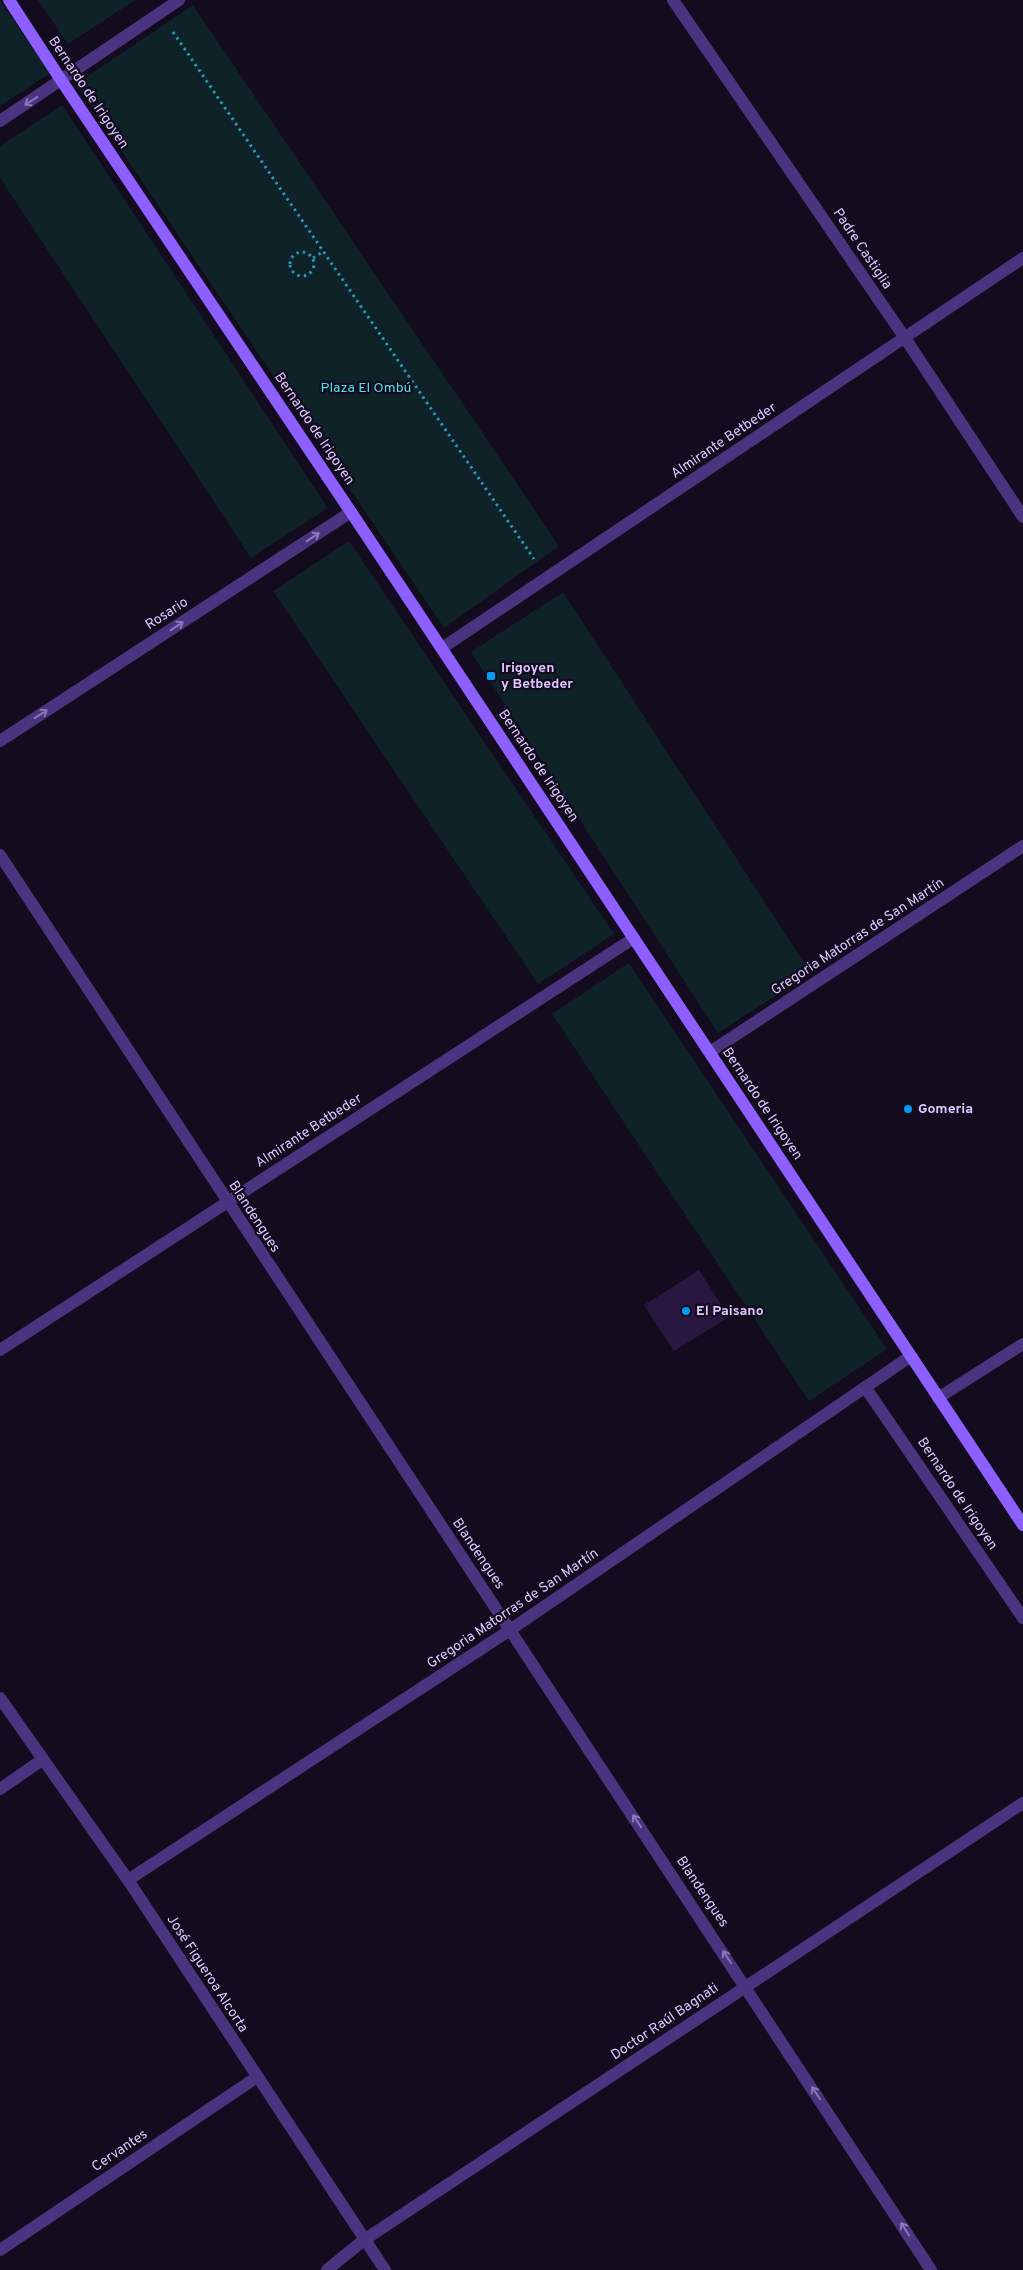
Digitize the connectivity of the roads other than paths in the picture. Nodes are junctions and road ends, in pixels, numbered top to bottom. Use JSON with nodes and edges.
{"nodes":[{"id":1,"x":9,"y":0,"type":"edge"},
{"id":2,"x":179,"y":0,"type":"edge"},
{"id":3,"x":673,"y":0,"type":"edge"},
{"id":4,"x":61,"y":80,"type":"junction"},
{"id":5,"x":0,"y":121,"type":"edge"},
{"id":6,"x":1023,"y":258,"type":"edge"},
{"id":7,"x":905,"y":338,"type":"junction"},
{"id":8,"x":351,"y":512,"type":"junction"},
{"id":9,"x":1023,"y":517,"type":"edge"},
{"id":10,"x":442,"y":648,"type":"junction"},
{"id":11,"x":0,"y":741,"type":"edge"},
{"id":12,"x":1023,"y":846,"type":"edge"},
{"id":13,"x":0,"y":855,"type":"edge"},
{"id":14,"x":634,"y":938,"type":"junction"},
{"id":15,"x":710,"y":1052,"type":"junction"},
{"id":16,"x":227,"y":1202,"type":"junction"},
{"id":17,"x":1023,"y":1344,"type":"edge"},
{"id":18,"x":0,"y":1350,"type":"edge"},
{"id":19,"x":911,"y":1356,"type":"junction"},
{"id":20,"x":865,"y":1387,"type":"junction"},
{"id":21,"x":938,"y":1398,"type":"junction"},
{"id":22,"x":1023,"y":1525,"type":"edge"},
{"id":23,"x":1023,"y":1618,"type":"edge"},
{"id":24,"x":510,"y":1630,"type":"junction"},
{"id":25,"x":0,"y":1698,"type":"edge"},
{"id":26,"x":42,"y":1760,"type":"junction"},
{"id":27,"x":0,"y":1789,"type":"edge"},
{"id":28,"x":1023,"y":1803,"type":"edge"},
{"id":29,"x":128,"y":1880,"type":"junction"},
{"id":30,"x":747,"y":1986,"type":"junction"},
{"id":31,"x":257,"y":2077,"type":"junction"},
{"id":32,"x":364,"y":2240,"type":"junction"},
{"id":33,"x":0,"y":2250,"type":"edge"},
{"id":34,"x":327,"y":2270,"type":"edge"},
{"id":35,"x":385,"y":2270,"type":"edge"},
{"id":36,"x":931,"y":2270,"type":"edge"}],
"edges":[{"from":1,"to":4,"type":"street","name":"Bernardo de Irigoyen"},
{"from":2,"to":4,"type":"street"},
{"from":3,"to":7,"type":"street","name":"Padre Castiglia"},
{"from":4,"to":5,"type":"street","one_way":true},
{"from":4,"to":8,"type":"street","name":"Bernardo de Irigoyen"},
{"from":6,"to":7,"type":"street","name":"Almirante Betbeder"},
{"from":7,"to":9,"type":"street","name":"Padre Castiglia"},
{"from":7,"to":10,"type":"street","name":"Almirante Betbeder"},
{"from":8,"to":10,"type":"street","name":"Bernardo de Irigoyen"},
{"from":11,"to":8,"type":"street","name":"Rosario","one_way":true},
{"from":10,"to":14,"type":"street","name":"Bernardo de Irigoyen"},
{"from":12,"to":15,"type":"street","name":"Gregoria Matorras de San Martín"},
{"from":13,"to":16,"type":"street","name":"Blandengues"},
{"from":14,"to":15,"type":"street","name":"Bernardo de Irigoyen"},
{"from":14,"to":16,"type":"street","name":"Almirante Betbeder"},
{"from":15,"to":19,"type":"street","name":"Bernardo de Irigoyen"},
{"from":16,"to":18,"type":"street","name":"Almirante Betbeder"},
{"from":16,"to":24,"type":"street","name":"Blandengues"},
{"from":17,"to":21,"type":"street"},
{"from":19,"to":20,"type":"street","name":"Gregoria Matorras de San Martín"},
{"from":19,"to":21,"type":"street","name":"Bernardo de Irigoyen"},
{"from":20,"to":23,"type":"street","name":"Bernardo de Irigoyen"},
{"from":20,"to":24,"type":"street","name":"Gregoria Matorras de San Martín"},
{"from":21,"to":22,"type":"street","name":"Bernardo de Irigoyen"},
{"from":24,"to":29,"type":"street","name":"Gregoria Matorras de San Martín"},
{"from":30,"to":24,"type":"street","name":"Blandengues","one_way":true},
{"from":25,"to":26,"type":"street","name":"José Figueroa Alcorta"},
{"from":26,"to":27,"type":"street"},
{"from":26,"to":29,"type":"street","name":"José Figueroa Alcorta"},
{"from":28,"to":30,"type":"street","name":"Doctor Raúl Bagnati"},
{"from":29,"to":31,"type":"street","name":"José Figueroa Alcorta"},
{"from":30,"to":32,"type":"street","name":"Doctor Raúl Bagnati"},
{"from":36,"to":30,"type":"street","name":"Blandengues","one_way":true},
{"from":31,"to":32,"type":"street","name":"José Figueroa Alcorta"},
{"from":31,"to":33,"type":"street","name":"Cervantes"},
{"from":32,"to":34,"type":"street","name":"Doctor Raúl Bagnati"},
{"from":32,"to":35,"type":"street","name":"José Figueroa Alcorta"}]}
